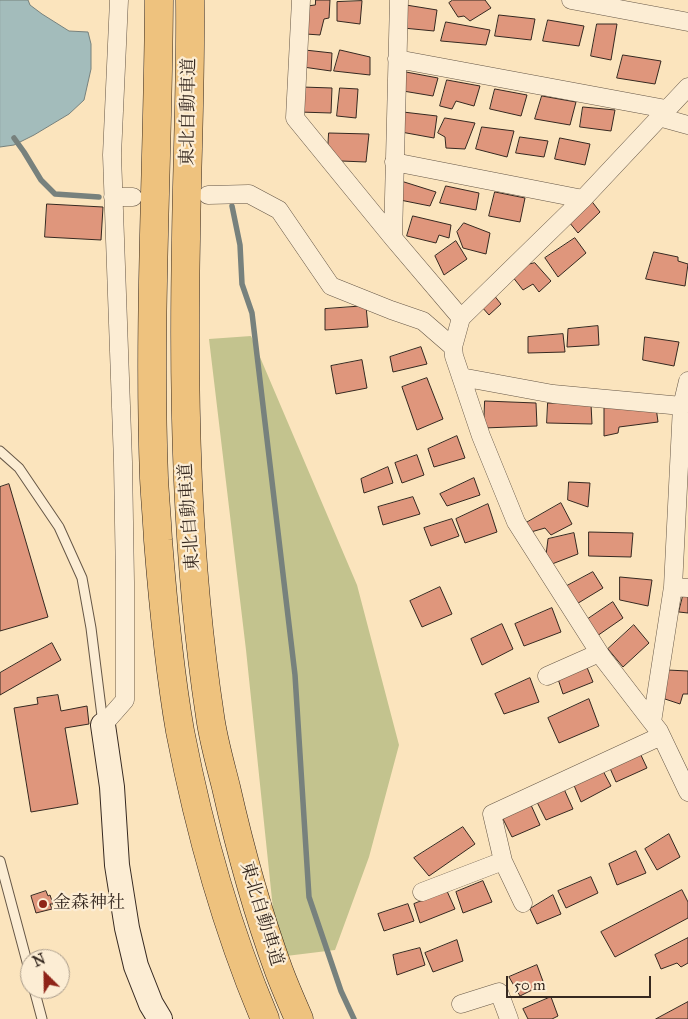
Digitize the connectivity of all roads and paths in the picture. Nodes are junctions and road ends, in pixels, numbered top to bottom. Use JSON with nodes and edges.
{"nodes":[{"id":1,"x":119,"y":0,"type":"edge"},
{"id":2,"x":159,"y":0,"type":"edge"},
{"id":3,"x":190,"y":0,"type":"edge"},
{"id":4,"x":300,"y":0,"type":"edge"},
{"id":5,"x":399,"y":0,"type":"edge"},
{"id":6,"x":571,"y":0,"type":"edge"},
{"id":7,"x":688,"y":22,"type":"edge"},
{"id":8,"x":396,"y":59,"type":"junction"},
{"id":9,"x":688,"y":87,"type":"edge"},
{"id":10,"x":663,"y":113,"type":"junction"},
{"id":11,"x":688,"y":125,"type":"edge"},
{"id":12,"x":394,"y":162,"type":"junction"},
{"id":13,"x":208,"y":195,"type":"dead end"},
{"id":14,"x":113,"y":197,"type":"junction"},
{"id":15,"x":133,"y":197,"type":"dead end"},
{"id":16,"x":583,"y":199,"type":"junction"},
{"id":17,"x":393,"y":238,"type":"junction"},
{"id":18,"x":461,"y":318,"type":"junction"},
{"id":19,"x":453,"y":347,"type":"junction"},
{"id":20,"x":462,"y":377,"type":"junction"},
{"id":21,"x":688,"y":381,"type":"edge"},
{"id":22,"x":682,"y":406,"type":"junction"},
{"id":23,"x":0,"y":451,"type":"edge"},
{"id":24,"x":680,"y":588,"type":"edge"},
{"id":25,"x":599,"y":653,"type":"junction"},
{"id":26,"x":547,"y":676,"type":"dead end"},
{"id":27,"x":103,"y":725,"type":"junction"},
{"id":28,"x":657,"y":729,"type":"junction"},
{"id":29,"x":686,"y":785,"type":"edge"},
{"id":30,"x":0,"y":861,"type":"edge"},
{"id":31,"x":503,"y":861,"type":"junction"},
{"id":32,"x":422,"y":892,"type":"dead end"},
{"id":33,"x":523,"y":903,"type":"dead end"},
{"id":34,"x":24,"y":949,"type":"edge"},
{"id":35,"x":37,"y":999,"type":"edge"},
{"id":36,"x":461,"y":1004,"type":"dead end"},
{"id":37,"x":42,"y":1019,"type":"edge"},
{"id":38,"x":160,"y":1019,"type":"edge"},
{"id":39,"x":265,"y":1019,"type":"edge"},
{"id":40,"x":299,"y":1019,"type":"edge"},
{"id":41,"x":509,"y":1019,"type":"edge"}],
"edges":[{"from":1,"to":14,"type":"street"},
{"from":2,"to":39,"type":"highway","name":"東北自動車道"},
{"from":3,"to":40,"type":"highway","name":"東北自動車道"},
{"from":4,"to":17,"type":"street"},
{"from":5,"to":8,"type":"street"},
{"from":6,"to":7,"type":"street"},
{"from":8,"to":10,"type":"street"},
{"from":8,"to":12,"type":"street"},
{"from":9,"to":10,"type":"street"},
{"from":10,"to":11,"type":"street"},
{"from":10,"to":16,"type":"street"},
{"from":12,"to":16,"type":"street"},
{"from":12,"to":17,"type":"street"},
{"from":13,"to":19,"type":"street"},
{"from":14,"to":15,"type":"street"},
{"from":14,"to":27,"type":"street"},
{"from":16,"to":18,"type":"street"},
{"from":17,"to":18,"type":"street"},
{"from":18,"to":19,"type":"street"},
{"from":19,"to":20,"type":"street"},
{"from":20,"to":22,"type":"street"},
{"from":20,"to":25,"type":"street"},
{"from":21,"to":22,"type":"street"},
{"from":22,"to":24,"type":"street"},
{"from":23,"to":27,"type":"lane"},
{"from":24,"to":28,"type":"street"},
{"from":25,"to":26,"type":"street"},
{"from":25,"to":28,"type":"street"},
{"from":27,"to":38,"type":"street"},
{"from":28,"to":29,"type":"street"},
{"from":28,"to":31,"type":"street"},
{"from":30,"to":34,"type":"lane"},
{"from":31,"to":32,"type":"street"},
{"from":31,"to":33,"type":"street"},
{"from":35,"to":37,"type":"lane"},
{"from":36,"to":41,"type":"street"}]}
